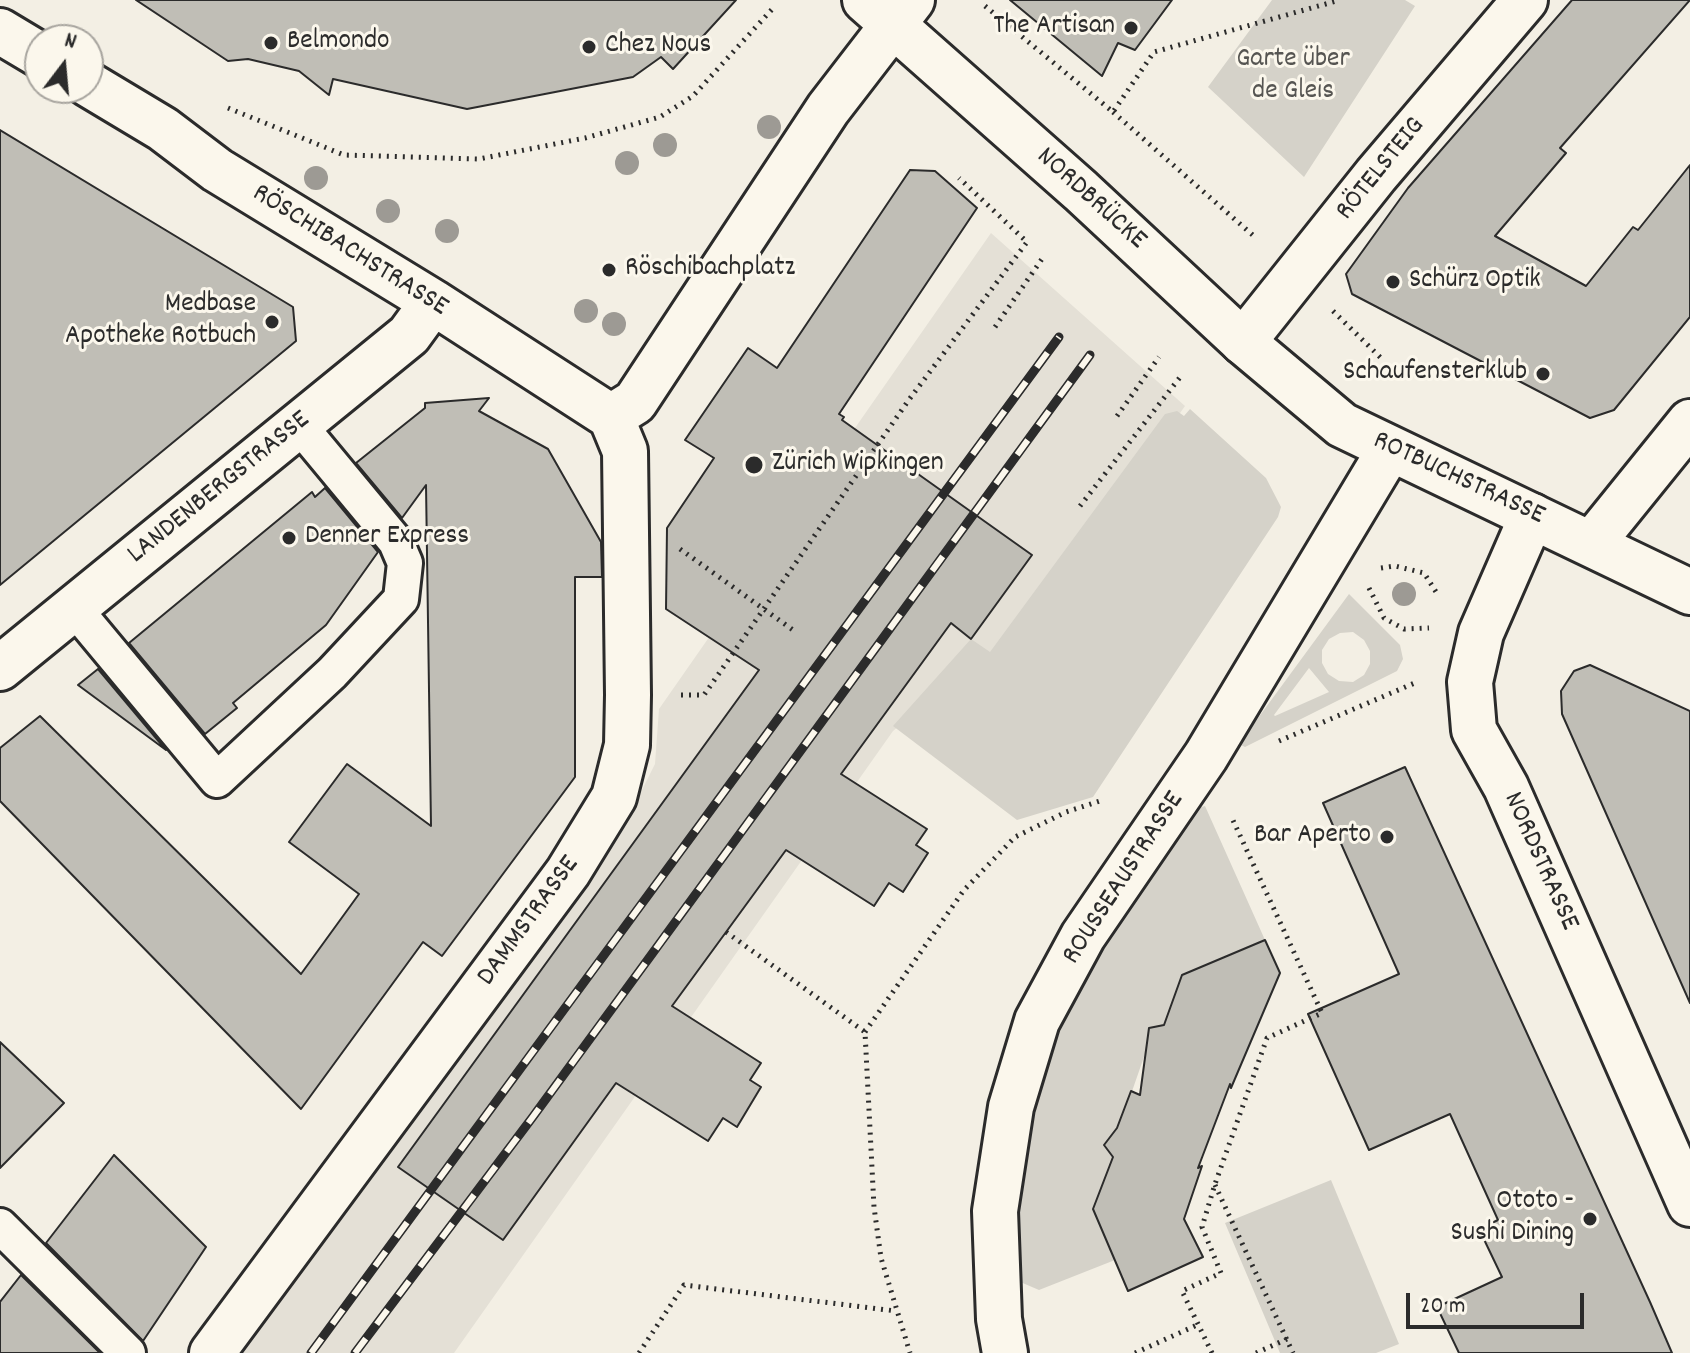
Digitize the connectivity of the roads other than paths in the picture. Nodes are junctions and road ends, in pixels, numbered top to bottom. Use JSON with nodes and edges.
{"nodes":[{"id":1,"x":1525,"y":0,"type":"edge"},
{"id":2,"x":890,"y":8,"type":"edge"},
{"id":3,"x":0,"y":31,"type":"edge"},
{"id":4,"x":24,"y":45,"type":"edge"},
{"id":5,"x":104,"y":94,"type":"edge"},
{"id":6,"x":433,"y":302,"type":"junction"},
{"id":7,"x":1243,"y":342,"type":"junction"},
{"id":8,"x":611,"y":417,"type":"junction"},
{"id":9,"x":1690,"y":422,"type":"edge"},
{"id":10,"x":299,"y":425,"type":"junction"},
{"id":11,"x":1390,"y":449,"type":"junction"},
{"id":12,"x":1532,"y":516,"type":"junction"},
{"id":13,"x":1593,"y":542,"type":"junction"},
{"id":14,"x":1690,"y":592,"type":"edge"},
{"id":15,"x":74,"y":608,"type":"junction"},
{"id":16,"x":0,"y":668,"type":"edge"},
{"id":17,"x":1690,"y":1204,"type":"edge"},
{"id":18,"x":0,"y":1226,"type":"edge"},
{"id":19,"x":128,"y":1353,"type":"edge"},
{"id":20,"x":212,"y":1353,"type":"edge"},
{"id":21,"x":1005,"y":1353,"type":"edge"}],
"edges":[{"from":1,"to":7,"type":"street","name":"RÖTELSTEIG"},
{"from":2,"to":7,"type":"street","name":"NORDBRÜCKE"},
{"from":2,"to":8,"type":"street"},
{"from":3,"to":4,"type":"street"},
{"from":5,"to":6,"type":"street","name":"RÖSCHIBACHSTRASSE"},
{"from":6,"to":8,"type":"street","name":"RÖSCHIBACHSTRASSE"},
{"from":6,"to":10,"type":"street","name":"LANDENBERGSTRASSE"},
{"from":7,"to":11,"type":"street","name":"ROTBUCHSTRASSE"},
{"from":8,"to":20,"type":"street","name":"DAMMSTRASSE"},
{"from":9,"to":13,"type":"street"},
{"from":10,"to":15,"type":"street","name":"LANDENBERGSTRASSE"},
{"from":10,"to":15,"type":"lane"},
{"from":11,"to":12,"type":"street","name":"ROTBUCHSTRASSE"},
{"from":11,"to":21,"type":"street","name":"ROUSSEAUSTRASSE"},
{"from":12,"to":13,"type":"street","name":"ROTBUCHSTRASSE"},
{"from":12,"to":17,"type":"street","name":"NORDSTRASSE"},
{"from":13,"to":14,"type":"street","name":"ROTBUCHSTRASSE"},
{"from":15,"to":16,"type":"street","name":"LANDENBERGSTRASSE"},
{"from":18,"to":19,"type":"lane"}]}
